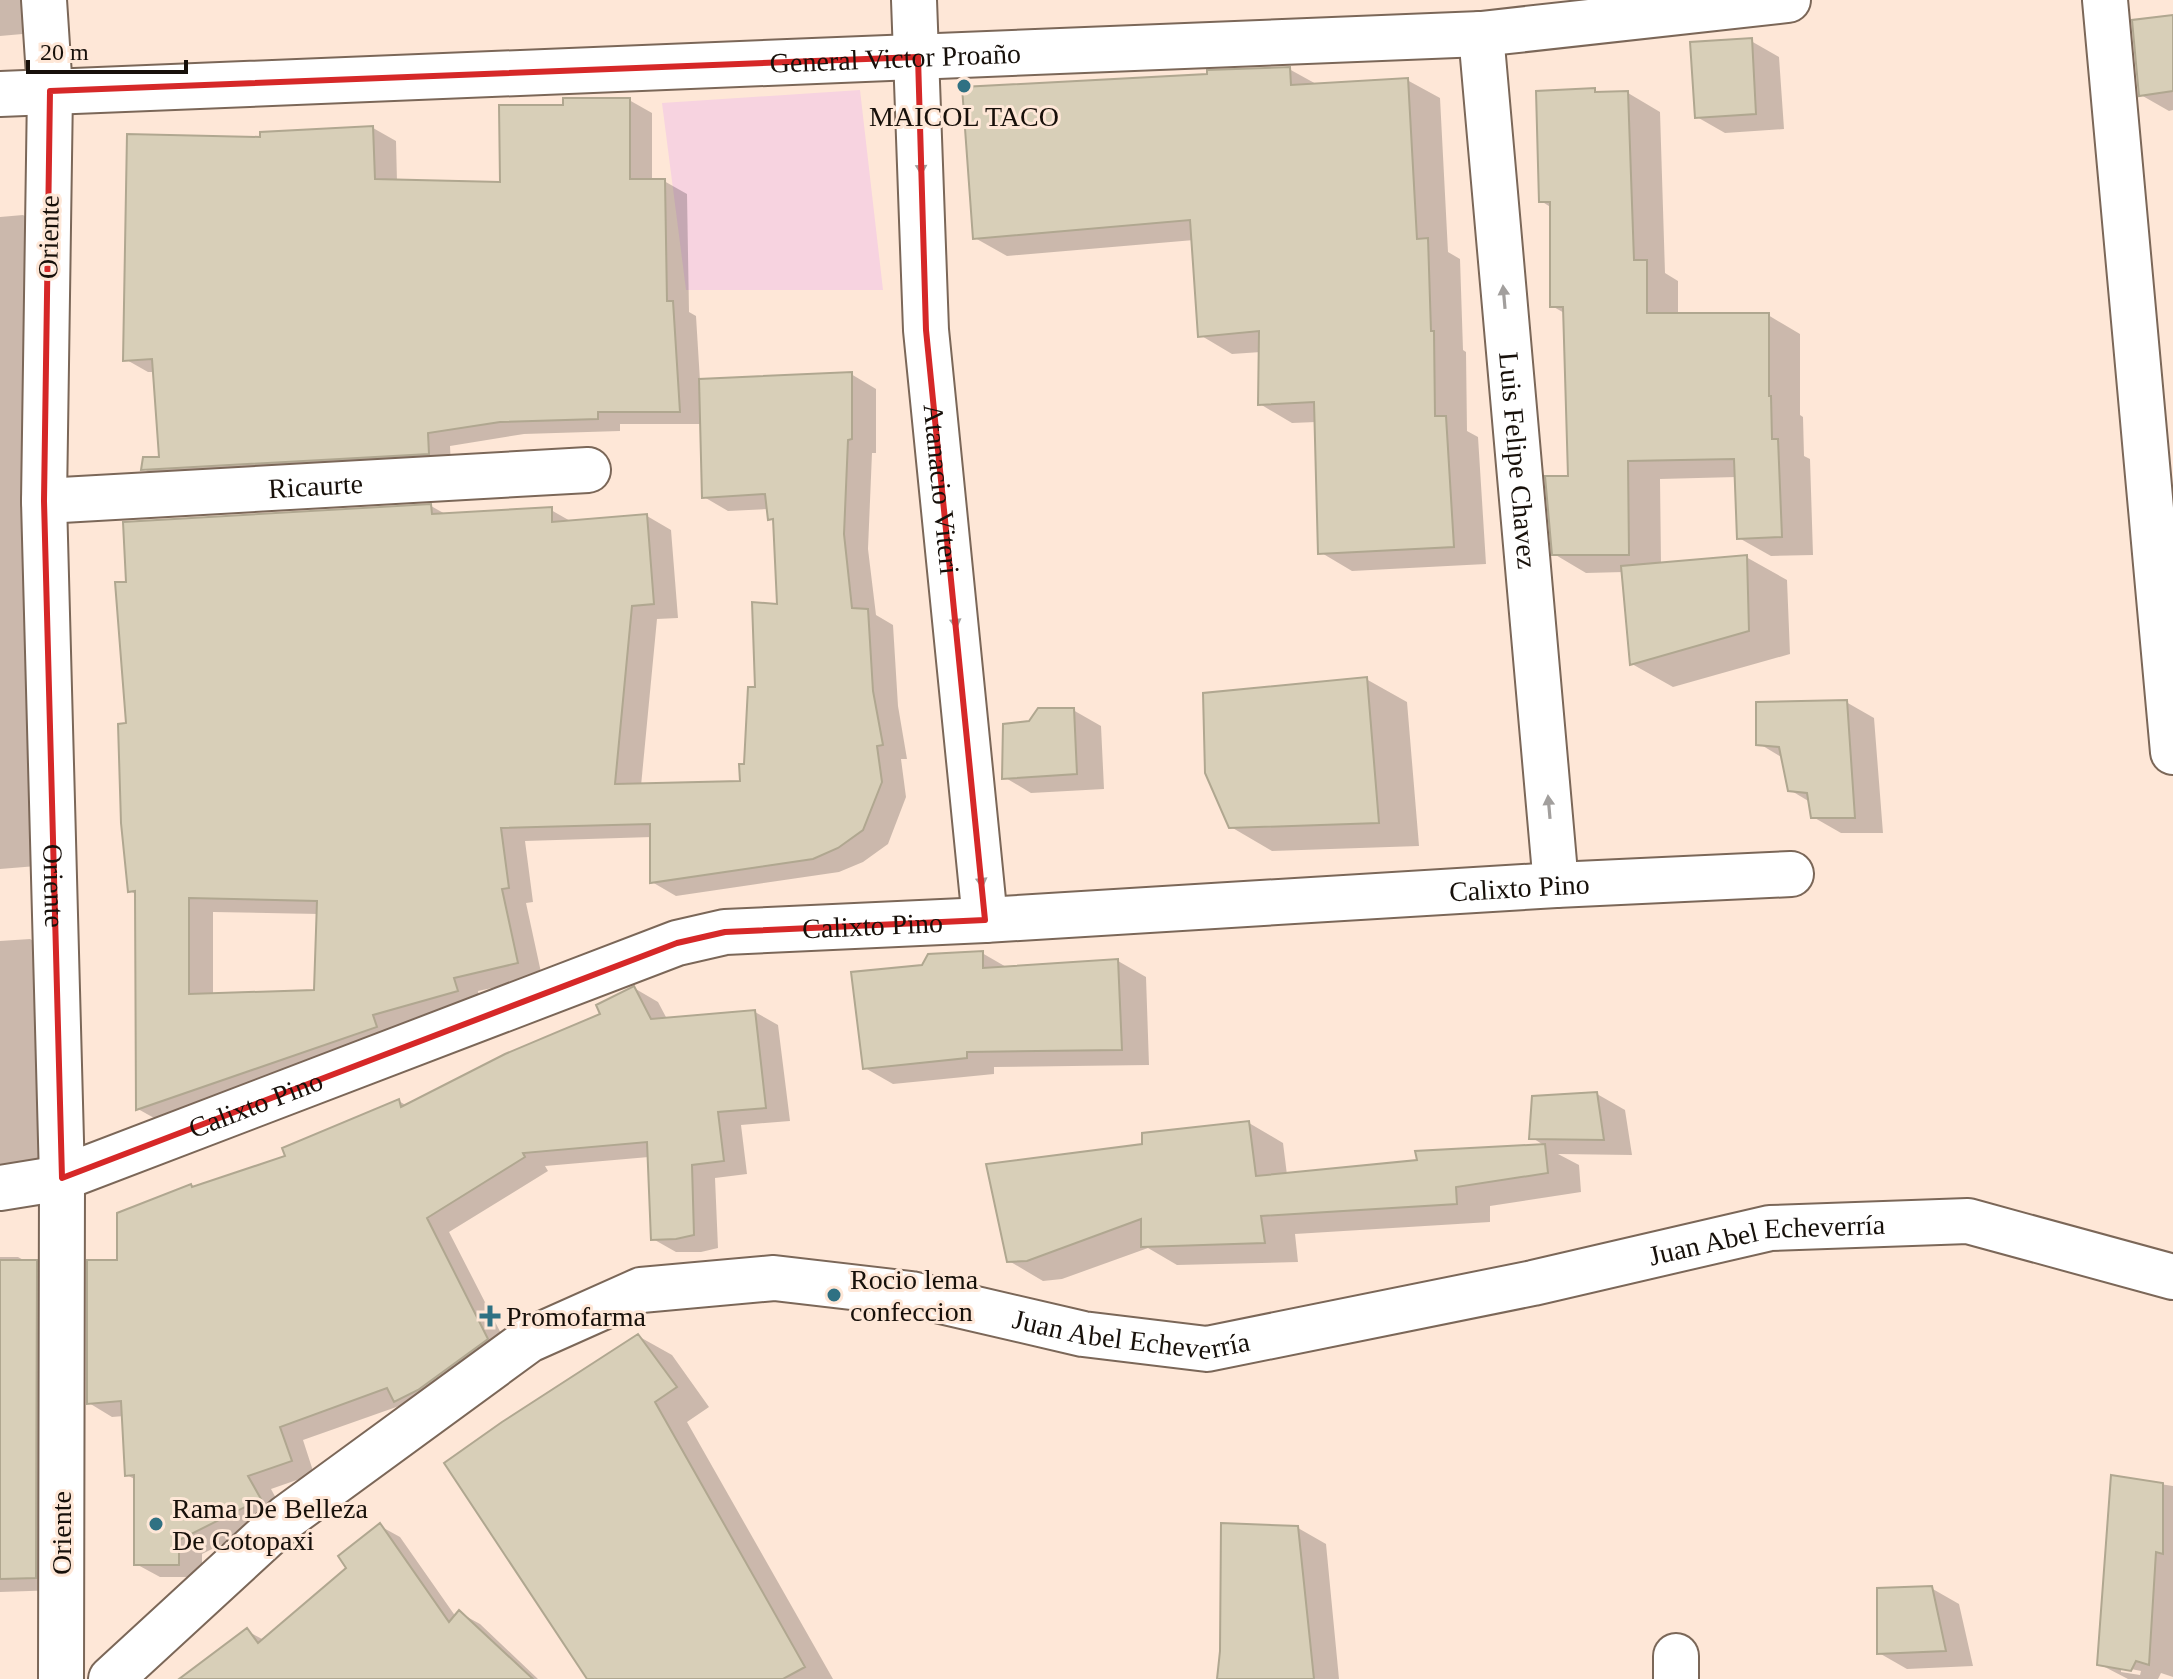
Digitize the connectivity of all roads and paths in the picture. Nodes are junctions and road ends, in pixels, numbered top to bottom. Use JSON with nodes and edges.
{"nodes":[{"id":1,"x":44,"y":0,"type":"edge"},
{"id":2,"x":914,"y":0,"type":"edge"},
{"id":3,"x":1788,"y":0,"type":"edge"},
{"id":4,"x":2105,"y":0,"type":"edge"},
{"id":5,"x":1481,"y":34,"type":"junction"},
{"id":6,"x":918,"y":57,"type":"junction"},
{"id":7,"x":50,"y":91,"type":"junction"},
{"id":8,"x":0,"y":94,"type":"edge"},
{"id":9,"x":588,"y":470,"type":"dead end"},
{"id":10,"x":44,"y":501,"type":"junction"},
{"id":11,"x":2173,"y":752,"type":"edge"},
{"id":12,"x":1791,"y":874,"type":"dead end"},
{"id":13,"x":1556,"y":885,"type":"junction"},
{"id":14,"x":985,"y":920,"type":"junction"},
{"id":15,"x":62,"y":1178,"type":"junction"},
{"id":16,"x":0,"y":1188,"type":"edge"},
{"id":17,"x":2173,"y":1277,"type":"edge"},
{"id":18,"x":61,"y":1679,"type":"edge"},
{"id":19,"x":111,"y":1679,"type":"edge"}],
"edges":[{"from":1,"to":7,"type":"street","name":"Oriente"},
{"from":2,"to":6,"type":"street","name":"Atanacio Viteri"},
{"from":3,"to":5,"type":"street","name":"General Victor Proaño"},
{"from":4,"to":11,"type":"street"},
{"from":5,"to":6,"type":"street","name":"General Victor Proaño"},
{"from":13,"to":5,"type":"street","name":"Luis Felipe Chavez","one_way":true},
{"from":6,"to":7,"type":"street","name":"General Victor Proaño"},
{"from":6,"to":14,"type":"street","name":"Atanacio Viteri","one_way":true},
{"from":7,"to":8,"type":"street","name":"General Victor Proaño"},
{"from":7,"to":10,"type":"street","name":"Oriente"},
{"from":9,"to":10,"type":"street","name":"Ricaurte"},
{"from":10,"to":15,"type":"street","name":"Oriente"},
{"from":12,"to":13,"type":"street","name":"Calixto Pino"},
{"from":13,"to":14,"type":"street","name":"Calixto Pino"},
{"from":14,"to":15,"type":"street","name":"Calixto Pino"},
{"from":15,"to":16,"type":"street","name":"Calixto Pino"},
{"from":15,"to":18,"type":"street","name":"Oriente"},
{"from":17,"to":19,"type":"street","name":"Juan Abel Echeverría"}]}
